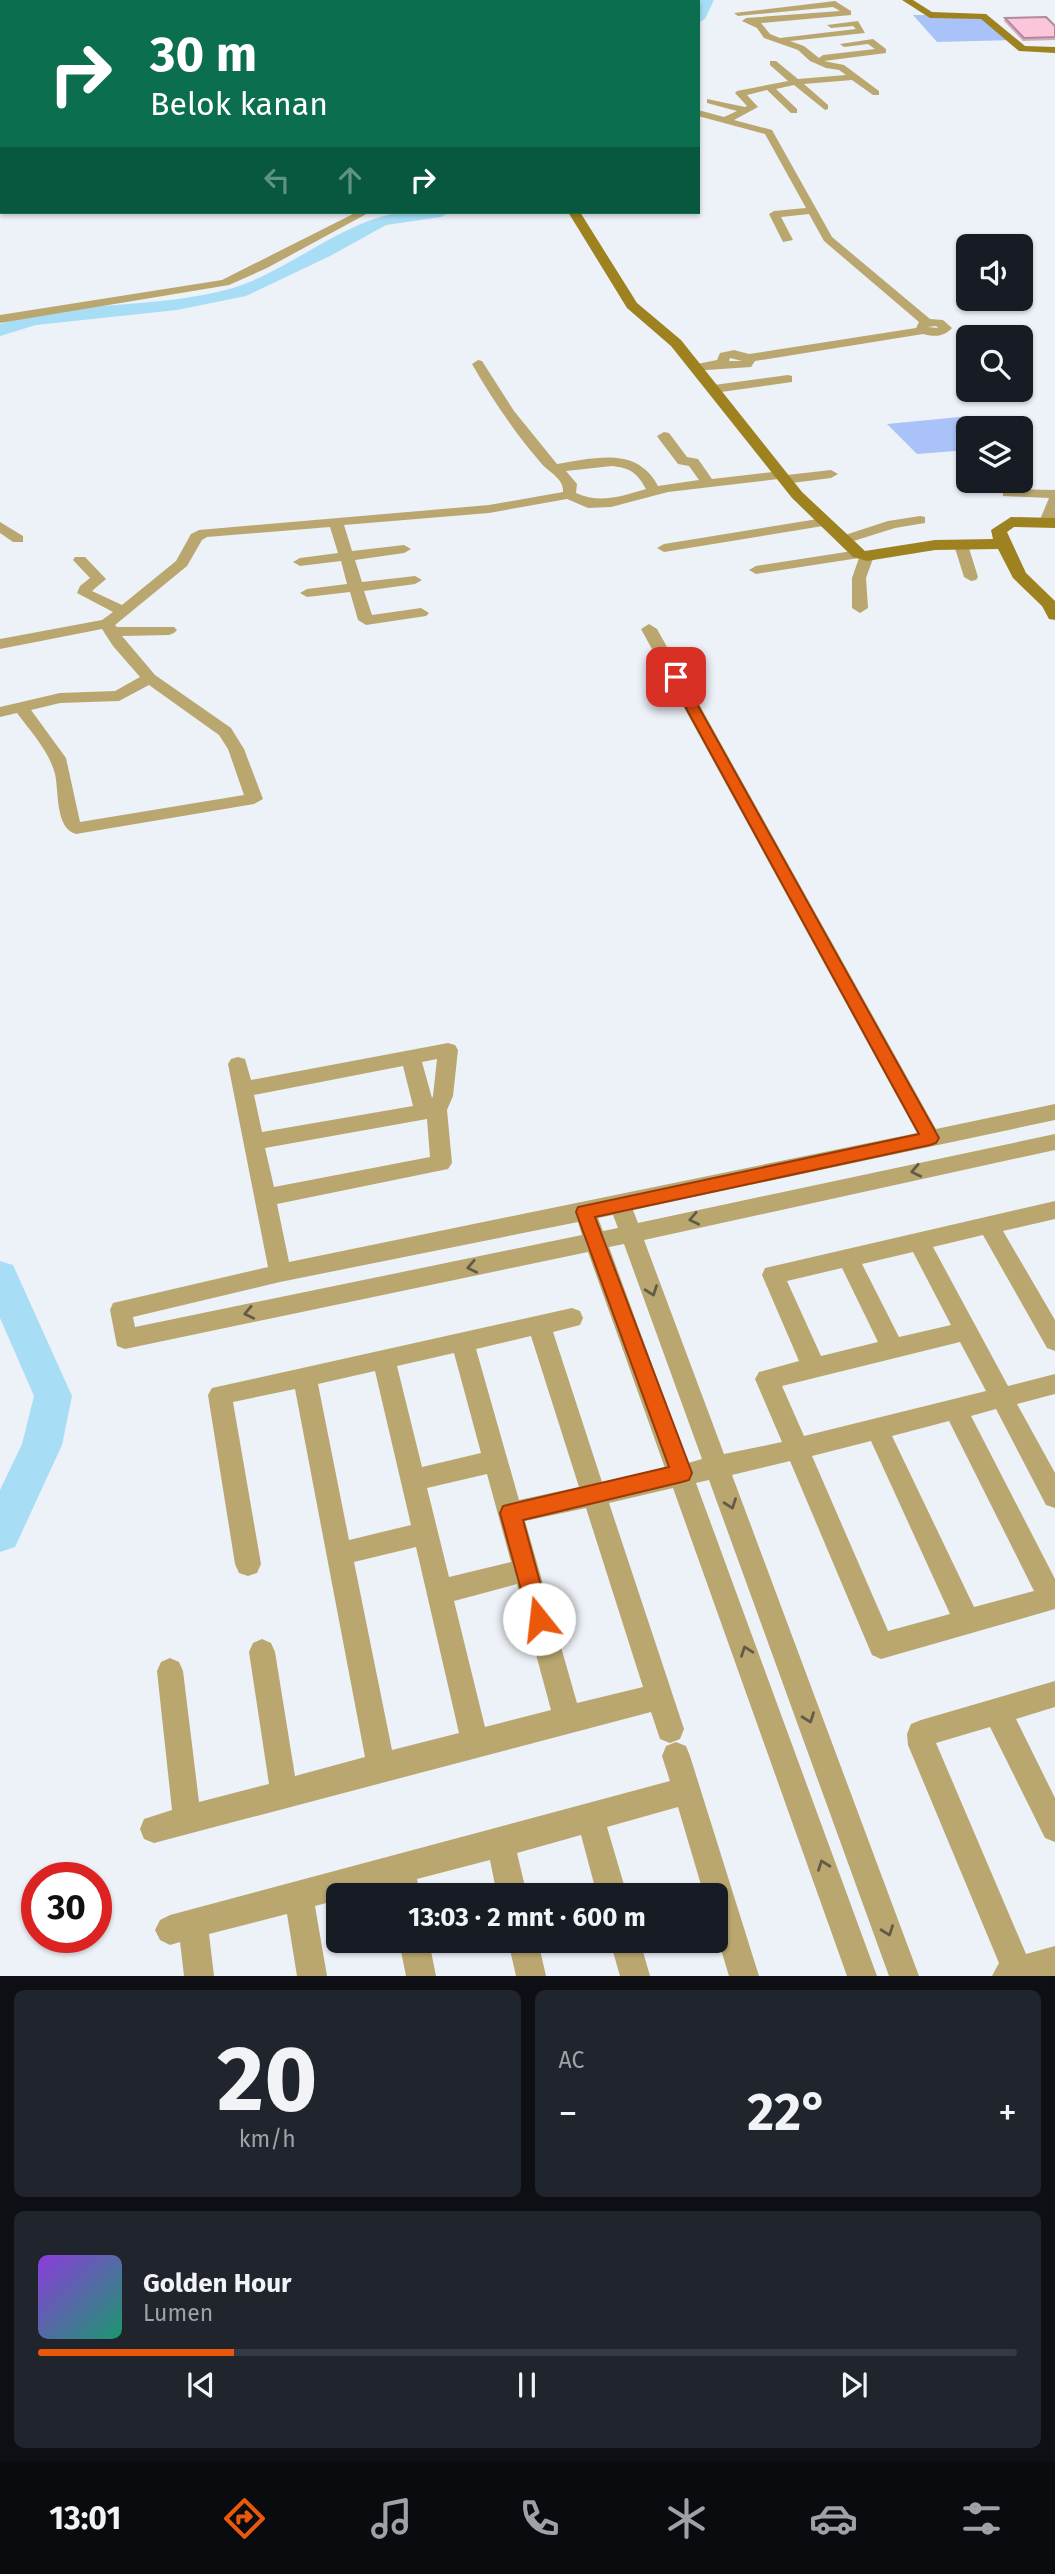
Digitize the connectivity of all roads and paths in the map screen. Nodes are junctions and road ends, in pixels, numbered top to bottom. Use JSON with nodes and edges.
{"nodes":[{"id":1,"x":770,"y":0,"type":"edge"},
{"id":2,"x":907,"y":0,"type":"edge"},
{"id":3,"x":738,"y":13,"type":"junction"},
{"id":4,"x":748,"y":22,"type":"junction"},
{"id":5,"x":763,"y":31,"type":"junction"},
{"id":6,"x":776,"y":40,"type":"junction"},
{"id":7,"x":801,"y":48,"type":"junction"},
{"id":8,"x":1055,"y":50,"type":"edge"},
{"id":9,"x":809,"y":60,"type":"junction"},
{"id":10,"x":773,"y":63,"type":"dead end"},
{"id":11,"x":868,"y":64,"type":"dead end"},
{"id":12,"x":841,"y":67,"type":"junction"},
{"id":13,"x":854,"y":77,"type":"junction"},
{"id":14,"x":828,"y":79,"type":"junction"},
{"id":15,"x":796,"y":82,"type":"junction"},
{"id":16,"x":837,"y":87,"type":"dead end"},
{"id":17,"x":770,"y":88,"type":"junction"},
{"id":18,"x":876,"y":93,"type":"dead end"},
{"id":19,"x":710,"y":101,"type":"dead end"},
{"id":20,"x":825,"y":107,"type":"dead end"},
{"id":21,"x":749,"y":108,"type":"junction"},
{"id":22,"x":794,"y":111,"type":"dead end"},
{"id":23,"x":700,"y":114,"type":"edge"},
{"id":24,"x":763,"y":115,"type":"dead end"},
{"id":25,"x":724,"y":120,"type":"junction"},
{"id":26,"x":812,"y":211,"type":"junction"},
{"id":27,"x":360,"y":214,"type":"edge"},
{"id":28,"x":575,"y":214,"type":"edge"},
{"id":29,"x":787,"y":240,"type":"dead end"},
{"id":30,"x":0,"y":319,"type":"edge"},
{"id":31,"x":478,"y":364,"type":"dead end"},
{"id":32,"x":696,"y":368,"type":"junction"},
{"id":33,"x":788,"y":379,"type":"dead end"},
{"id":34,"x":714,"y":390,"type":"junction"},
{"id":35,"x":664,"y":436,"type":"dead end"},
{"id":36,"x":553,"y":469,"type":"junction"},
{"id":37,"x":831,"y":474,"type":"dead end"},
{"id":38,"x":782,"y":477,"type":"junction"},
{"id":39,"x":708,"y":483,"type":"junction"},
{"id":40,"x":654,"y":491,"type":"junction"},
{"id":41,"x":1008,"y":493,"type":"dead end"},
{"id":42,"x":569,"y":495,"type":"junction"},
{"id":43,"x":1055,"y":496,"type":"edge"},
{"id":44,"x":398,"y":519,"type":"dead end"},
{"id":45,"x":920,"y":520,"type":"dead end"},
{"id":46,"x":824,"y":522,"type":"junction"},
{"id":47,"x":1051,"y":522,"type":"edge"},
{"id":48,"x":337,"y":524,"type":"junction"},
{"id":49,"x":0,"y":526,"type":"edge"},
{"id":50,"x":292,"y":532,"type":"dead end"},
{"id":51,"x":18,"y":539,"type":"dead end"},
{"id":52,"x":844,"y":540,"type":"junction"},
{"id":53,"x":961,"y":545,"type":"junction"},
{"id":54,"x":1004,"y":545,"type":"junction"},
{"id":55,"x":664,"y":548,"type":"dead end"},
{"id":56,"x":404,"y":549,"type":"dead end"},
{"id":57,"x":863,"y":555,"type":"junction"},
{"id":58,"x":347,"y":556,"type":"junction"},
{"id":59,"x":80,"y":560,"type":"dead end"},
{"id":60,"x":300,"y":562,"type":"dead end"},
{"id":61,"x":756,"y":570,"type":"dead end"},
{"id":62,"x":971,"y":578,"type":"dead end"},
{"id":63,"x":415,"y":580,"type":"dead end"},
{"id":64,"x":356,"y":587,"type":"junction"},
{"id":65,"x":307,"y":593,"type":"dead end"},
{"id":66,"x":860,"y":608,"type":"dead end"},
{"id":67,"x":123,"y":611,"type":"junction"},
{"id":68,"x":421,"y":613,"type":"dead end"},
{"id":69,"x":1055,"y":614,"type":"edge"},
{"id":70,"x":110,"y":628,"type":"junction"},
{"id":71,"x":649,"y":629,"type":"dead end"},
{"id":72,"x":169,"y":630,"type":"dead end"},
{"id":73,"x":0,"y":644,"type":"edge"},
{"id":74,"x":149,"y":678,"type":"junction"},
{"id":75,"x":21,"y":707,"type":"junction"},
{"id":76,"x":0,"y":712,"type":"edge"},
{"id":77,"x":411,"y":1058,"type":"junction"},
{"id":78,"x":238,"y":1065,"type":"dead end"},
{"id":79,"x":244,"y":1089,"type":"junction"},
{"id":80,"x":431,"y":1111,"type":"junction"},
{"id":81,"x":1055,"y":1112,"type":"edge"},
{"id":82,"x":939,"y":1136,"type":"junction"},
{"id":83,"x":253,"y":1142,"type":"junction"},
{"id":84,"x":1055,"y":1142,"type":"edge"},
{"id":85,"x":963,"y":1161,"type":"junction"},
{"id":86,"x":263,"y":1198,"type":"junction"},
{"id":87,"x":620,"y":1204,"type":"junction"},
{"id":88,"x":1055,"y":1210,"type":"edge"},
{"id":89,"x":585,"y":1212,"type":"junction"},
{"id":90,"x":989,"y":1226,"type":"junction"},
{"id":91,"x":631,"y":1233,"type":"junction"},
{"id":92,"x":597,"y":1241,"type":"junction"},
{"id":93,"x":919,"y":1242,"type":"junction"},
{"id":94,"x":848,"y":1258,"type":"junction"},
{"id":95,"x":279,"y":1273,"type":"junction"},
{"id":96,"x":572,"y":1318,"type":"dead end"},
{"id":97,"x":539,"y":1325,"type":"junction"},
{"id":98,"x":966,"y":1331,"type":"junction"},
{"id":99,"x":1055,"y":1341,"type":"edge"},
{"id":100,"x":463,"y":1343,"type":"junction"},
{"id":101,"x":893,"y":1349,"type":"junction"},
{"id":102,"x":384,"y":1359,"type":"junction"},
{"id":103,"x":814,"y":1368,"type":"junction"},
{"id":104,"x":305,"y":1377,"type":"junction"},
{"id":105,"x":1055,"y":1384,"type":"edge"},
{"id":106,"x":1002,"y":1397,"type":"junction"},
{"id":107,"x":955,"y":1409,"type":"junction"},
{"id":108,"x":877,"y":1429,"type":"junction"},
{"id":109,"x":797,"y":1449,"type":"junction"},
{"id":110,"x":495,"y":1461,"type":"junction"},
{"id":111,"x":717,"y":1469,"type":"junction"},
{"id":112,"x":682,"y":1473,"type":"junction"},
{"id":113,"x":413,"y":1480,"type":"junction"},
{"id":114,"x":594,"y":1495,"type":"junction"},
{"id":115,"x":1055,"y":1497,"type":"edge"},
{"id":116,"x":510,"y":1513,"type":"junction"},
{"id":117,"x":426,"y":1533,"type":"junction"},
{"id":118,"x":339,"y":1554,"type":"junction"},
{"id":119,"x":248,"y":1564,"type":"dead end"},
{"id":120,"x":526,"y":1570,"type":"junction"},
{"id":121,"x":440,"y":1592,"type":"junction"},
{"id":122,"x":1053,"y":1598,"type":"edge"},
{"id":123,"x":967,"y":1621,"type":"junction"},
{"id":124,"x":262,"y":1652,"type":"dead end"},
{"id":125,"x":170,"y":1671,"type":"dead end"},
{"id":126,"x":1055,"y":1694,"type":"edge"},
{"id":127,"x":659,"y":1696,"type":"junction"},
{"id":128,"x":997,"y":1711,"type":"junction"},
{"id":129,"x":567,"y":1718,"type":"junction"},
{"id":130,"x":475,"y":1743,"type":"junction"},
{"id":131,"x":381,"y":1767,"type":"junction"},
{"id":132,"x":686,"y":1791,"type":"junction"},
{"id":133,"x":284,"y":1793,"type":"junction"},
{"id":134,"x":590,"y":1817,"type":"junction"},
{"id":135,"x":187,"y":1819,"type":"junction"},
{"id":136,"x":1055,"y":1828,"type":"edge"},
{"id":137,"x":154,"y":1829,"type":"dead end"},
{"id":138,"x":500,"y":1843,"type":"junction"},
{"id":139,"x":402,"y":1882,"type":"edge"},
{"id":140,"x":509,"y":1883,"type":"edge"},
{"id":141,"x":609,"y":1883,"type":"edge"},
{"id":142,"x":299,"y":1895,"type":"junction"},
{"id":143,"x":416,"y":1953,"type":"edge"},
{"id":144,"x":526,"y":1953,"type":"edge"},
{"id":145,"x":628,"y":1953,"type":"edge"},
{"id":146,"x":1055,"y":1961,"type":"edge"},
{"id":147,"x":1015,"y":1974,"type":"edge"},
{"id":148,"x":199,"y":1976,"type":"edge"},
{"id":149,"x":312,"y":1976,"type":"edge"},
{"id":150,"x":421,"y":1976,"type":"edge"},
{"id":151,"x":531,"y":1976,"type":"edge"},
{"id":152,"x":635,"y":1976,"type":"edge"},
{"id":153,"x":744,"y":1976,"type":"edge"},
{"id":154,"x":862,"y":1976,"type":"edge"},
{"id":155,"x":904,"y":1976,"type":"edge"}],
"edges":[{"from":1,"to":3,"type":"street"},
{"from":2,"to":8,"type":"street"},
{"from":3,"to":4,"type":"street"},
{"from":3,"to":4,"type":"street"},
{"from":4,"to":5,"type":"street"},
{"from":5,"to":6,"type":"street"},
{"from":5,"to":6,"type":"street"},
{"from":6,"to":7,"type":"street"},
{"from":7,"to":9,"type":"street"},
{"from":7,"to":9,"type":"street"},
{"from":9,"to":12,"type":"street"},
{"from":9,"to":14,"type":"street"},
{"from":10,"to":15,"type":"street"},
{"from":11,"to":12,"type":"street"},
{"from":12,"to":13,"type":"street"},
{"from":13,"to":14,"type":"street"},
{"from":13,"to":18,"type":"street"},
{"from":14,"to":15,"type":"street"},
{"from":14,"to":16,"type":"street"},
{"from":15,"to":17,"type":"street"},
{"from":15,"to":20,"type":"street"},
{"from":17,"to":21,"type":"street"},
{"from":17,"to":22,"type":"street"},
{"from":19,"to":21,"type":"street"},
{"from":21,"to":24,"type":"street"},
{"from":21,"to":25,"type":"street"},
{"from":23,"to":25,"type":"street"},
{"from":25,"to":26,"type":"street"},
{"from":26,"to":29,"type":"street"},
{"from":26,"to":32,"type":"street"},
{"from":27,"to":30,"type":"street"},
{"from":28,"to":32,"type":"street"},
{"from":31,"to":36,"type":"street"},
{"from":32,"to":34,"type":"street"},
{"from":33,"to":34,"type":"street"},
{"from":34,"to":38,"type":"street"},
{"from":35,"to":39,"type":"street"},
{"from":36,"to":40,"type":"street"},
{"from":36,"to":42,"type":"street"},
{"from":37,"to":38,"type":"street"},
{"from":38,"to":39,"type":"street"},
{"from":38,"to":46,"type":"street"},
{"from":39,"to":40,"type":"street"},
{"from":40,"to":42,"type":"street"},
{"from":41,"to":43,"type":"street"},
{"from":42,"to":48,"type":"street"},
{"from":43,"to":47,"type":"street"},
{"from":44,"to":48,"type":"street"},
{"from":45,"to":52,"type":"street"},
{"from":46,"to":52,"type":"street"},
{"from":46,"to":55,"type":"street"},
{"from":47,"to":54,"type":"street"},
{"from":48,"to":50,"type":"street"},
{"from":48,"to":58,"type":"street"},
{"from":48,"to":67,"type":"street"},
{"from":49,"to":51,"type":"street"},
{"from":52,"to":57,"type":"street"},
{"from":53,"to":54,"type":"street"},
{"from":53,"to":57,"type":"street"},
{"from":53,"to":62,"type":"street"},
{"from":54,"to":69,"type":"street"},
{"from":56,"to":58,"type":"street"},
{"from":57,"to":61,"type":"street"},
{"from":57,"to":66,"type":"street"},
{"from":58,"to":60,"type":"street"},
{"from":58,"to":64,"type":"street"},
{"from":59,"to":67,"type":"street"},
{"from":63,"to":64,"type":"street"},
{"from":64,"to":65,"type":"street"},
{"from":64,"to":68,"type":"street"},
{"from":67,"to":70,"type":"street"},
{"from":70,"to":72,"type":"street"},
{"from":70,"to":73,"type":"street"},
{"from":70,"to":74,"type":"street"},
{"from":71,"to":82,"type":"street"},
{"from":74,"to":75,"type":"street"},
{"from":74,"to":75,"type":"street"},
{"from":75,"to":76,"type":"street"},
{"from":77,"to":79,"type":"street"},
{"from":77,"to":80,"type":"street"},
{"from":77,"to":80,"type":"street"},
{"from":78,"to":79,"type":"street"},
{"from":79,"to":83,"type":"street"},
{"from":80,"to":83,"type":"street"},
{"from":80,"to":86,"type":"street"},
{"from":81,"to":82,"type":"street"},
{"from":82,"to":85,"type":"street"},
{"from":82,"to":87,"type":"street"},
{"from":83,"to":86,"type":"street"},
{"from":84,"to":85,"type":"street"},
{"from":85,"to":91,"type":"street","one_way":true},
{"from":86,"to":95,"type":"street"},
{"from":87,"to":89,"type":"street"},
{"from":87,"to":91,"type":"street"},
{"from":88,"to":90,"type":"street"},
{"from":89,"to":92,"type":"street"},
{"from":89,"to":95,"type":"street"},
{"from":90,"to":93,"type":"street"},
{"from":90,"to":99,"type":"street"},
{"from":91,"to":92,"type":"street"},
{"from":91,"to":111,"type":"street","one_way":true},
{"from":92,"to":95,"type":"street","one_way":true},
{"from":92,"to":112,"type":"street"},
{"from":93,"to":94,"type":"street"},
{"from":93,"to":98,"type":"street"},
{"from":94,"to":101,"type":"street"},
{"from":94,"to":103,"type":"street"},
{"from":96,"to":97,"type":"street"},
{"from":97,"to":100,"type":"street"},
{"from":97,"to":114,"type":"street"},
{"from":98,"to":101,"type":"street"},
{"from":98,"to":106,"type":"street"},
{"from":100,"to":102,"type":"street"},
{"from":100,"to":110,"type":"street"},
{"from":101,"to":103,"type":"street"},
{"from":102,"to":104,"type":"street"},
{"from":102,"to":113,"type":"street"},
{"from":103,"to":109,"type":"street"},
{"from":104,"to":118,"type":"street"},
{"from":104,"to":119,"type":"street"},
{"from":105,"to":106,"type":"street"},
{"from":106,"to":107,"type":"street"},
{"from":106,"to":115,"type":"street"},
{"from":107,"to":108,"type":"street"},
{"from":107,"to":122,"type":"street"},
{"from":108,"to":109,"type":"street"},
{"from":108,"to":123,"type":"street"},
{"from":109,"to":111,"type":"street"},
{"from":109,"to":123,"type":"street"},
{"from":110,"to":113,"type":"street"},
{"from":110,"to":116,"type":"street"},
{"from":111,"to":112,"type":"street"},
{"from":111,"to":155,"type":"street","one_way":true},
{"from":112,"to":114,"type":"street"},
{"from":154,"to":112,"type":"street","one_way":true},
{"from":113,"to":117,"type":"street"},
{"from":114,"to":116,"type":"street"},
{"from":114,"to":127,"type":"street"},
{"from":116,"to":120,"type":"street"},
{"from":117,"to":118,"type":"street"},
{"from":117,"to":121,"type":"street"},
{"from":118,"to":131,"type":"street"},
{"from":120,"to":121,"type":"street"},
{"from":120,"to":129,"type":"street"},
{"from":121,"to":130,"type":"street"},
{"from":122,"to":123,"type":"street"},
{"from":124,"to":133,"type":"street"},
{"from":125,"to":135,"type":"street"},
{"from":126,"to":128,"type":"street"},
{"from":127,"to":129,"type":"street"},
{"from":127,"to":132,"type":"street"},
{"from":128,"to":136,"type":"street"},
{"from":128,"to":147,"type":"street"},
{"from":129,"to":130,"type":"street"},
{"from":130,"to":131,"type":"street"},
{"from":131,"to":133,"type":"street"},
{"from":132,"to":134,"type":"street"},
{"from":132,"to":153,"type":"street"},
{"from":133,"to":135,"type":"street"},
{"from":134,"to":138,"type":"street"},
{"from":134,"to":141,"type":"street"},
{"from":135,"to":137,"type":"street"},
{"from":138,"to":139,"type":"street"},
{"from":138,"to":140,"type":"street"},
{"from":139,"to":142,"type":"street"},
{"from":142,"to":148,"type":"street"},
{"from":142,"to":149,"type":"street"},
{"from":143,"to":150,"type":"street"},
{"from":144,"to":151,"type":"street"},
{"from":145,"to":152,"type":"street"},
{"from":146,"to":147,"type":"street"}]}
